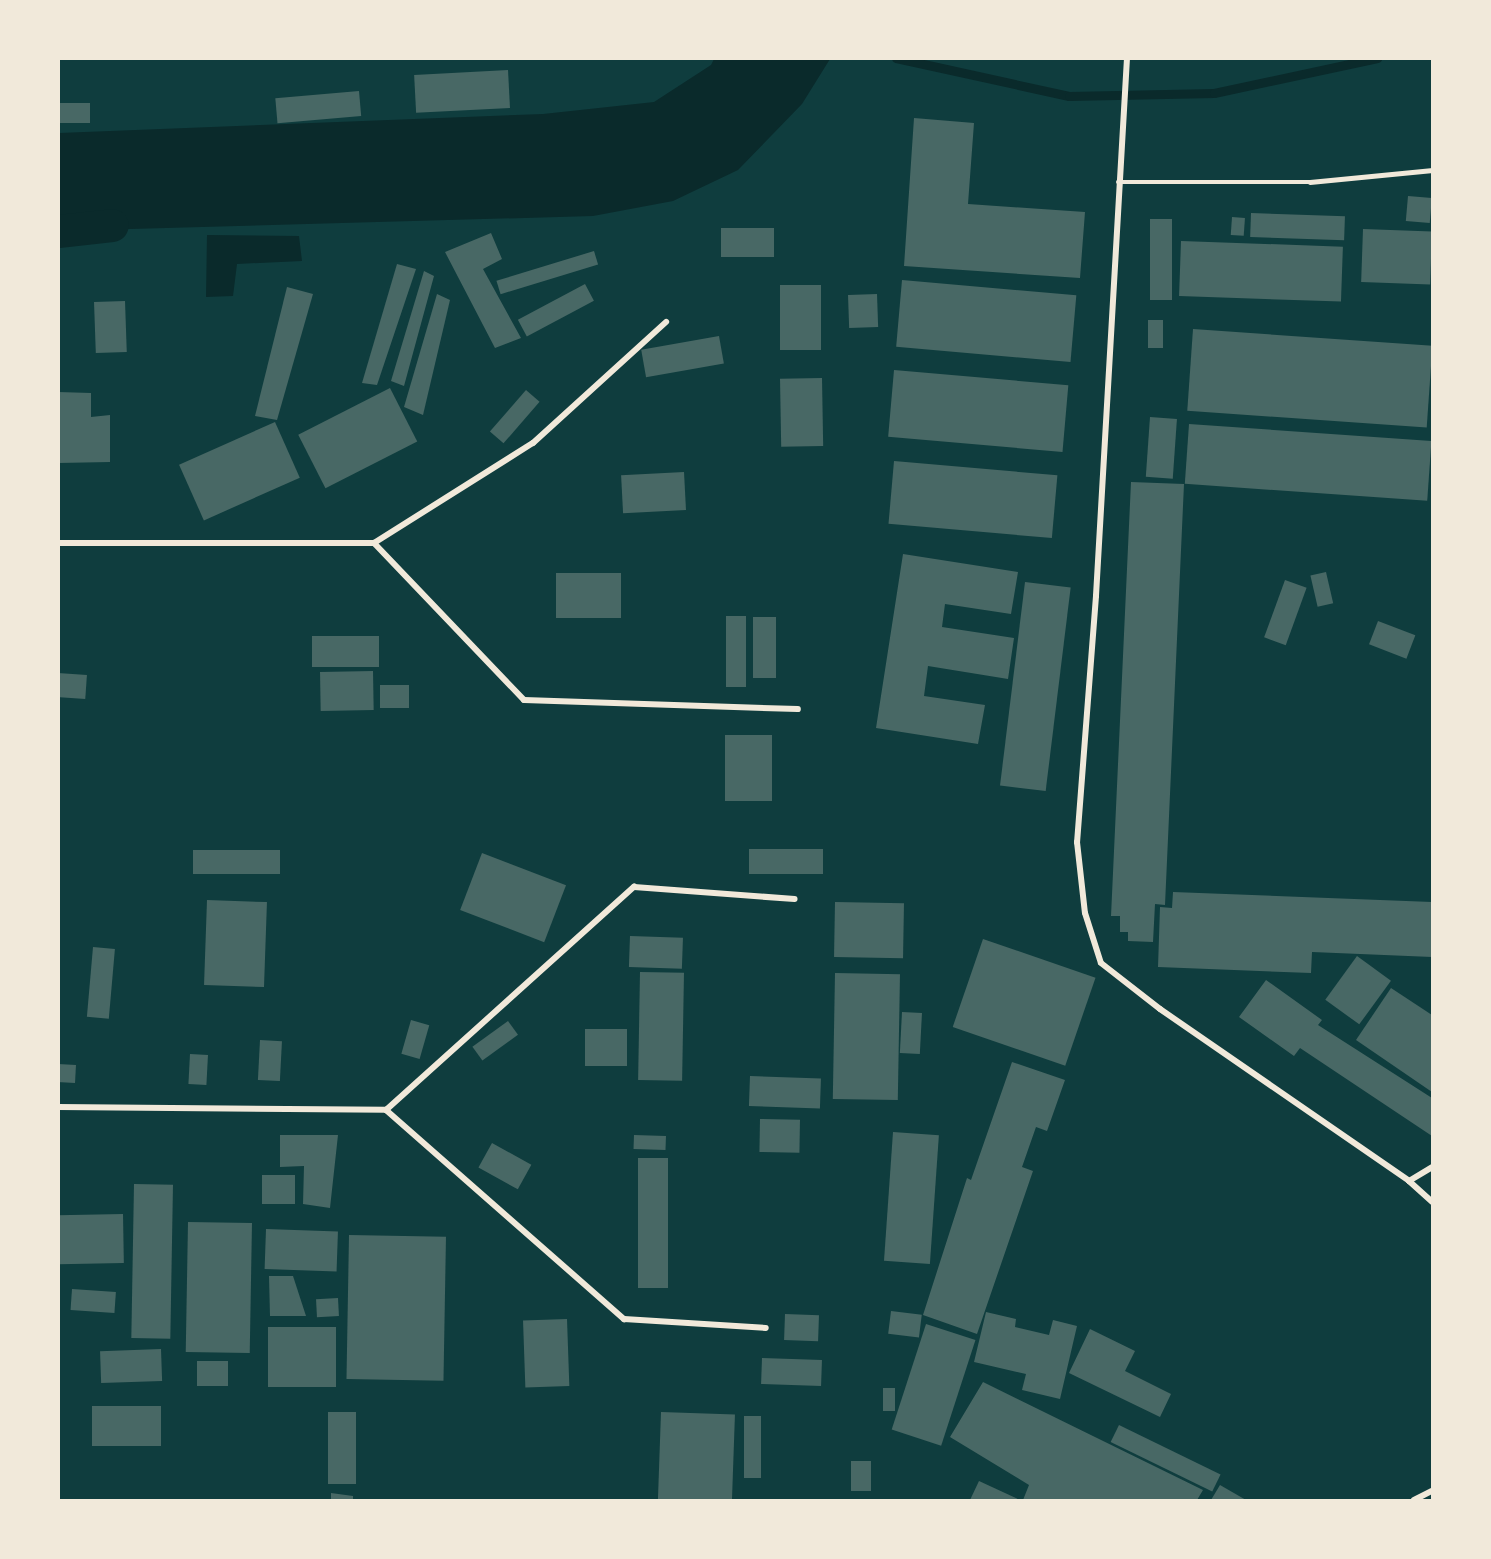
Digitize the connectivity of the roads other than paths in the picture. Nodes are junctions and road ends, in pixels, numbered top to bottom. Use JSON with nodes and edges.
{"nodes":[{"id":1,"x":1126,"y":58,"type":"edge"},
{"id":2,"x":1432,"y":170,"type":"edge"},
{"id":3,"x":1118,"y":182,"type":"junction"},
{"id":4,"x":666,"y":322,"type":"dead end"},
{"id":5,"x":58,"y":543,"type":"edge"},
{"id":6,"x":374,"y":543,"type":"junction"},
{"id":7,"x":798,"y":709,"type":"dead end"},
{"id":8,"x":795,"y":899,"type":"dead end"},
{"id":9,"x":58,"y":1107,"type":"edge"},
{"id":10,"x":386,"y":1110,"type":"junction"},
{"id":11,"x":1432,"y":1167,"type":"edge"},
{"id":12,"x":1409,"y":1181,"type":"junction"},
{"id":13,"x":1432,"y":1202,"type":"edge"},
{"id":14,"x":766,"y":1328,"type":"dead end"},
{"id":15,"x":1432,"y":1491,"type":"edge"},
{"id":16,"x":1414,"y":1500,"type":"edge"}],
"edges":[{"from":1,"to":3,"type":"street"},
{"from":2,"to":3,"type":"lane"},
{"from":3,"to":12,"type":"street"},
{"from":4,"to":6,"type":"street"},
{"from":5,"to":6,"type":"street"},
{"from":6,"to":7,"type":"street"},
{"from":8,"to":10,"type":"street"},
{"from":9,"to":10,"type":"street"},
{"from":10,"to":14,"type":"street"},
{"from":11,"to":12,"type":"street"},
{"from":12,"to":13,"type":"street"},
{"from":15,"to":16,"type":"street"}]}
